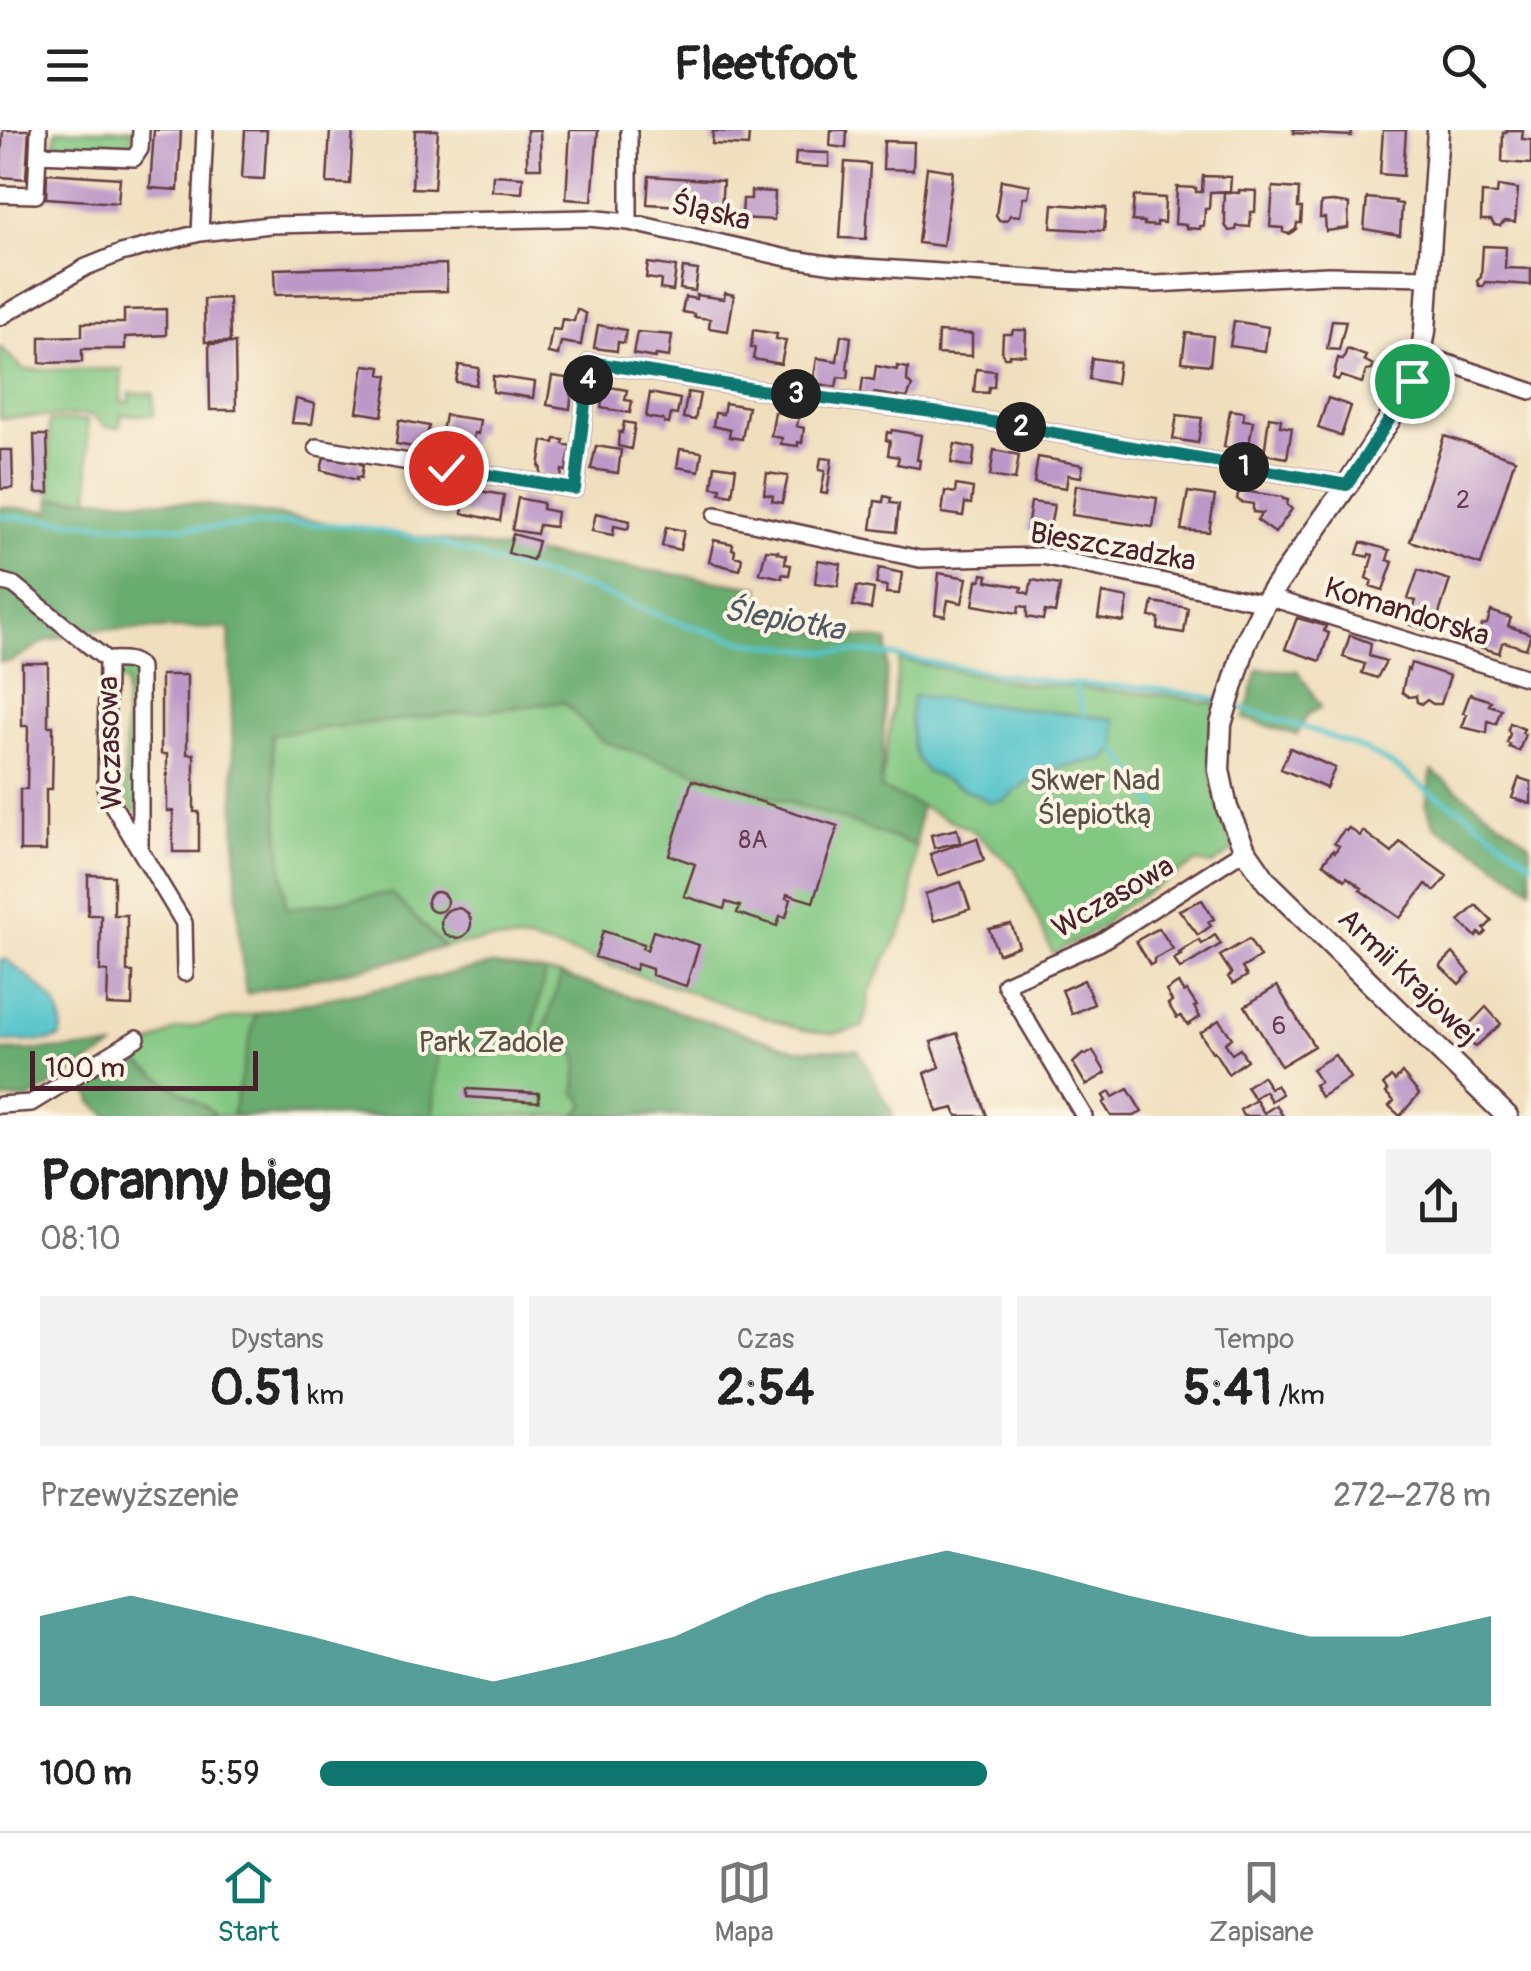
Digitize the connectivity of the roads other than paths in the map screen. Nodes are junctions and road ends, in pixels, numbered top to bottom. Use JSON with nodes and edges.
{"nodes":[{"id":1,"x":40,"y":130,"type":"edge"},
{"id":2,"x":142,"y":130,"type":"edge"},
{"id":3,"x":205,"y":130,"type":"edge"},
{"id":4,"x":629,"y":130,"type":"edge"},
{"id":5,"x":1438,"y":130,"type":"edge"},
{"id":6,"x":38,"y":154,"type":"junction"},
{"id":7,"x":0,"y":194,"type":"edge"},
{"id":8,"x":630,"y":222,"type":"junction"},
{"id":9,"x":200,"y":232,"type":"junction"},
{"id":10,"x":1429,"y":277,"type":"junction"},
{"id":11,"x":0,"y":317,"type":"edge"},
{"id":12,"x":1421,"y":354,"type":"junction"},
{"id":13,"x":1531,"y":391,"type":"edge"},
{"id":14,"x":317,"y":447,"type":"dead end"},
{"id":15,"x":1347,"y":485,"type":"junction"},
{"id":16,"x":716,"y":515,"type":"dead end"},
{"id":17,"x":0,"y":580,"type":"edge"},
{"id":18,"x":1266,"y":600,"type":"junction"},
{"id":19,"x":107,"y":660,"type":"junction"},
{"id":20,"x":1531,"y":679,"type":"edge"},
{"id":21,"x":140,"y":850,"type":"junction"},
{"id":22,"x":1245,"y":850,"type":"junction"},
{"id":23,"x":185,"y":973,"type":"dead end"},
{"id":24,"x":137,"y":1038,"type":"dead end"},
{"id":25,"x":0,"y":1105,"type":"edge"},
{"id":26,"x":23,"y":1108,"type":"edge"},
{"id":27,"x":1084,"y":1116,"type":"edge"},
{"id":28,"x":1507,"y":1116,"type":"edge"}],
"edges":[{"from":1,"to":6,"type":"street"},
{"from":2,"to":6,"type":"street"},
{"from":3,"to":9,"type":"street"},
{"from":4,"to":8,"type":"street"},
{"from":5,"to":10,"type":"street","name":"Armii Krajowej"},
{"from":6,"to":7,"type":"street"},
{"from":8,"to":9,"type":"street","name":"Śląska"},
{"from":8,"to":10,"type":"street","name":"Śląska"},
{"from":9,"to":11,"type":"street","name":"Śląska"},
{"from":10,"to":12,"type":"street","name":"Armii Krajowej"},
{"from":12,"to":13,"type":"street"},
{"from":12,"to":15,"type":"street","name":"Armii Krajowej"},
{"from":14,"to":15,"type":"street"},
{"from":15,"to":18,"type":"street","name":"Armii Krajowej"},
{"from":16,"to":18,"type":"street","name":"Bieszczadzka"},
{"from":17,"to":19,"type":"street","name":"Wczasowa"},
{"from":18,"to":20,"type":"street","name":"Komandorska"},
{"from":18,"to":22,"type":"street","name":"Armii Krajowej"},
{"from":19,"to":21,"type":"street","name":"Wczasowa"},
{"from":19,"to":21,"type":"street","name":"Wczasowa"},
{"from":21,"to":23,"type":"street","name":"Wczasowa"},
{"from":22,"to":27,"type":"street","name":"Wczasowa"},
{"from":22,"to":28,"type":"street","name":"Armii Krajowej"},
{"from":24,"to":26,"type":"street"},
{"from":25,"to":26,"type":"street"}]}
